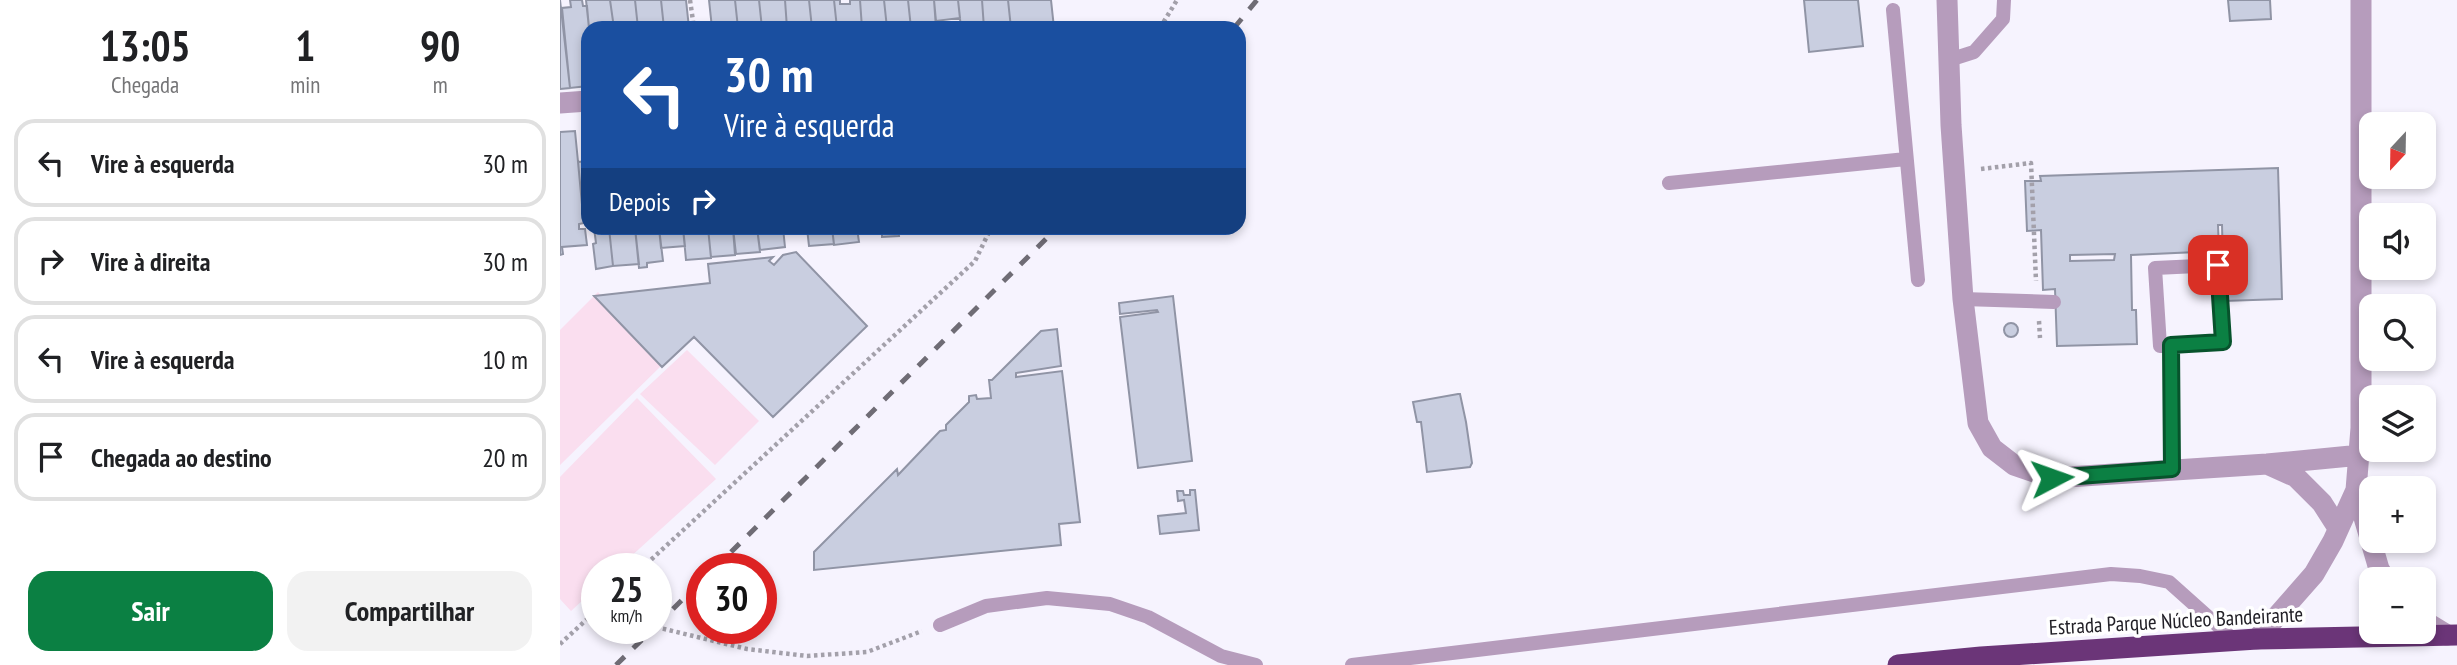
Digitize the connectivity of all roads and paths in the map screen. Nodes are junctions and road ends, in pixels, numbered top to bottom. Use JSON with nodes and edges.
{"nodes":[{"id":1,"x":690,"y":0,"type":"edge"},
{"id":2,"x":1177,"y":0,"type":"edge"},
{"id":3,"x":1947,"y":0,"type":"edge"},
{"id":4,"x":2004,"y":0,"type":"edge"},
{"id":5,"x":2361,"y":0,"type":"edge"},
{"id":6,"x":1893,"y":10,"type":"dead end"},
{"id":7,"x":693,"y":21,"type":"edge"},
{"id":8,"x":1164,"y":21,"type":"edge"},
{"id":9,"x":1949,"y":60,"type":"junction"},
{"id":10,"x":581,"y":102,"type":"edge"},
{"id":11,"x":560,"y":103,"type":"edge"},
{"id":12,"x":1906,"y":159,"type":"junction"},
{"id":13,"x":1981,"y":169,"type":"dead end"},
{"id":14,"x":1669,"y":183,"type":"dead end"},
{"id":15,"x":989,"y":235,"type":"edge"},
{"id":16,"x":1918,"y":280,"type":"dead end"},
{"id":17,"x":1963,"y":299,"type":"junction"},
{"id":18,"x":2037,"y":302,"type":"junction"},
{"id":19,"x":2054,"y":303,"type":"dead end"},
{"id":20,"x":2040,"y":338,"type":"dead end"},
{"id":21,"x":2171,"y":345,"type":"junction"},
{"id":22,"x":2361,"y":385,"type":"edge"},
{"id":23,"x":2359,"y":455,"type":"edge"},
{"id":24,"x":2360,"y":462,"type":"edge"},
{"id":25,"x":2267,"y":464,"type":"junction"},
{"id":26,"x":2172,"y":469,"type":"junction"},
{"id":27,"x":2356,"y":490,"type":"junction"},
{"id":28,"x":2338,"y":528,"type":"junction"},
{"id":29,"x":658,"y":553,"type":"edge"},
{"id":30,"x":2378,"y":567,"type":"edge"},
{"id":31,"x":581,"y":625,"type":"edge"},
{"id":32,"x":940,"y":625,"type":"joint"},
{"id":33,"x":2436,"y":627,"type":"edge"},
{"id":34,"x":672,"y":631,"type":"edge"},
{"id":35,"x":2452,"y":635,"type":"edge"},
{"id":36,"x":2257,"y":639,"type":"junction"},
{"id":37,"x":2235,"y":641,"type":"junction"},
{"id":38,"x":560,"y":644,"type":"edge"},
{"id":39,"x":1256,"y":665,"type":"edge"},
{"id":40,"x":1352,"y":665,"type":"edge"},
{"id":41,"x":1898,"y":665,"type":"edge"}],
"edges":[{"from":1,"to":7,"type":"path"},
{"from":2,"to":8,"type":"path"},
{"from":3,"to":9,"type":"street"},
{"from":4,"to":9,"type":"lane"},
{"from":5,"to":22,"type":"street"},
{"from":6,"to":12,"type":"lane"},
{"from":9,"to":17,"type":"street"},
{"from":10,"to":11,"type":"street"},
{"from":12,"to":14,"type":"lane"},
{"from":12,"to":16,"type":"lane"},
{"from":13,"to":18,"type":"path"},
{"from":15,"to":29,"type":"path"},
{"from":17,"to":18,"type":"lane"},
{"from":17,"to":26,"type":"street"},
{"from":18,"to":19,"type":"lane"},
{"from":18,"to":20,"type":"path"},
{"from":21,"to":21,"type":"lane"},
{"from":21,"to":26,"type":"lane"},
{"from":23,"to":25,"type":"street"},
{"from":24,"to":27,"type":"street"},
{"from":25,"to":26,"type":"street"},
{"from":25,"to":28,"type":"street"},
{"from":27,"to":28,"type":"street"},
{"from":27,"to":30,"type":"street"},
{"from":28,"to":36,"type":"street"},
{"from":31,"to":38,"type":"path"},
{"from":32,"to":34,"type":"path"},
{"from":32,"to":39,"type":"lane"},
{"from":33,"to":35,"type":"street"},
{"from":35,"to":36,"type":"highway","name":"Estrada Parque Núcleo Bandeirante"},
{"from":36,"to":37,"type":"highway","name":"Estrada Parque Núcleo Bandeirante"},
{"from":37,"to":40,"type":"lane"},
{"from":37,"to":41,"type":"highway","name":"Estrada Parque Núcleo Bandeirante"}]}
